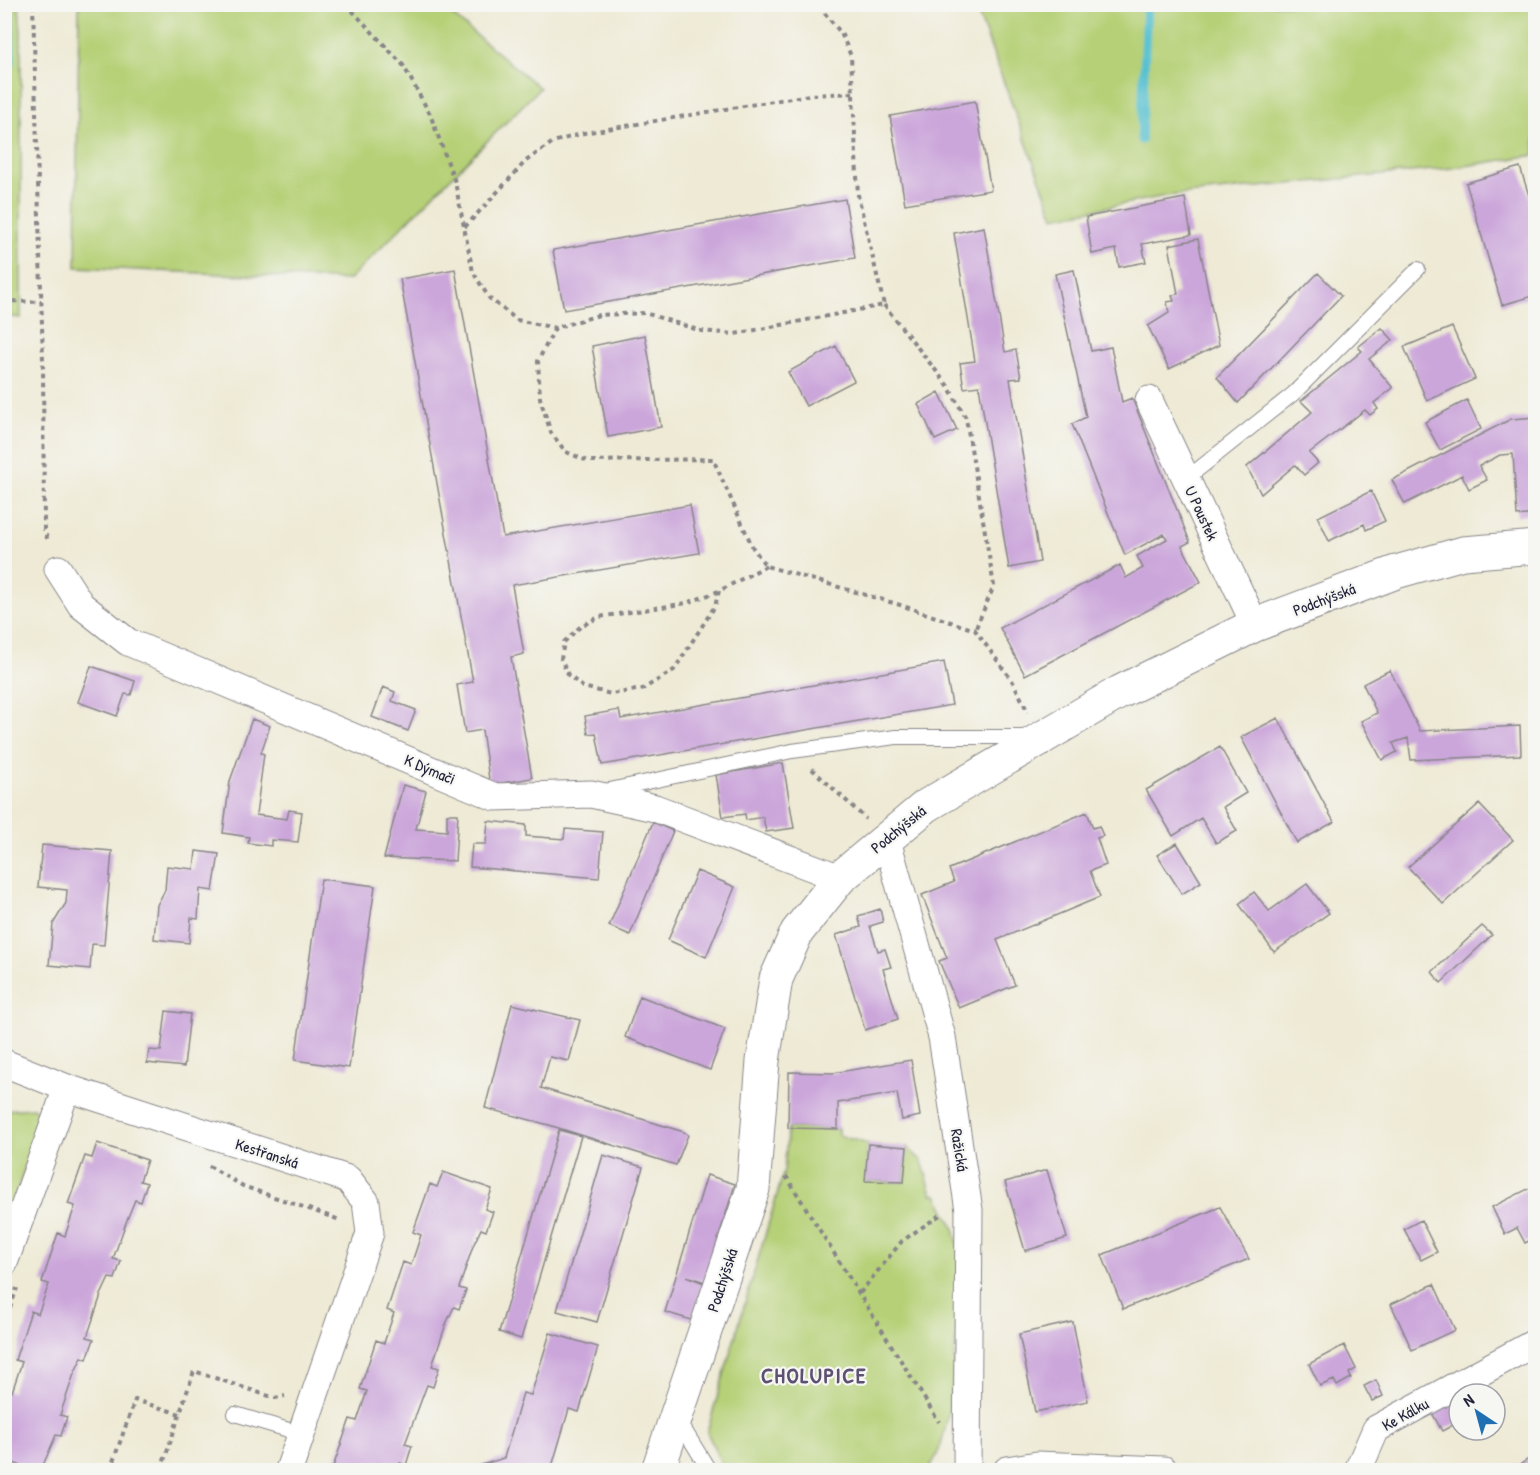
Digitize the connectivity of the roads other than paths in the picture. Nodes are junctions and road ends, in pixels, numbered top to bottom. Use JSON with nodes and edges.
{"nodes":[{"id":1,"x":1418,"y":269,"type":"dead end"},
{"id":2,"x":1149,"y":400,"type":"dead end"},
{"id":3,"x":1186,"y":479,"type":"junction"},
{"id":4,"x":1536,"y":547,"type":"edge"},
{"id":5,"x":58,"y":569,"type":"road end"},
{"id":6,"x":1255,"y":625,"type":"junction"},
{"id":7,"x":1040,"y":736,"type":"junction"},
{"id":8,"x":591,"y":794,"type":"junction"},
{"id":9,"x":886,"y":837,"type":"junction"},
{"id":10,"x":840,"y":878,"type":"junction"},
{"id":11,"x":4,"y":1063,"type":"edge"},
{"id":12,"x":67,"y":1088,"type":"junction"},
{"id":13,"x":12,"y":1272,"type":"edge"},
{"id":14,"x":1536,"y":1342,"type":"edge"},
{"id":15,"x":235,"y":1413,"type":"dead end"},
{"id":16,"x":676,"y":1417,"type":"junction"},
{"id":17,"x":302,"y":1434,"type":"junction"},
{"id":18,"x":289,"y":1470,"type":"edge"},
{"id":19,"x":658,"y":1470,"type":"edge"},
{"id":20,"x":709,"y":1470,"type":"edge"},
{"id":21,"x":967,"y":1470,"type":"edge"},
{"id":22,"x":1007,"y":1470,"type":"edge"},
{"id":23,"x":1164,"y":1470,"type":"edge"},
{"id":24,"x":1358,"y":1470,"type":"edge"}],
"edges":[{"from":1,"to":3,"type":"lane"},
{"from":2,"to":3,"type":"street","name":"U Poustek"},
{"from":3,"to":6,"type":"street","name":"U Poustek"},
{"from":4,"to":6,"type":"street","name":"Podchýšská"},
{"from":5,"to":8,"type":"street","name":"K Dýmači"},
{"from":6,"to":7,"type":"street","name":"Podchýšská"},
{"from":7,"to":8,"type":"lane"},
{"from":7,"to":9,"type":"street","name":"Podchýšská"},
{"from":8,"to":10,"type":"street","name":"K Dýmači"},
{"from":9,"to":10,"type":"street","name":"Podchýšská"},
{"from":9,"to":21,"type":"street","name":"Ražická"},
{"from":10,"to":16,"type":"street","name":"Podchýšská"},
{"from":11,"to":12,"type":"street","name":"Kestřanská"},
{"from":12,"to":13,"type":"street"},
{"from":12,"to":17,"type":"street","name":"Kestřanská"},
{"from":14,"to":24,"type":"street","name":"Ke Kálku"},
{"from":15,"to":17,"type":"lane"},
{"from":16,"to":19,"type":"street","name":"Podchýšská"},
{"from":16,"to":20,"type":"lane"},
{"from":17,"to":18,"type":"street","name":"Kestřanská"},
{"from":22,"to":23,"type":"street"}]}
